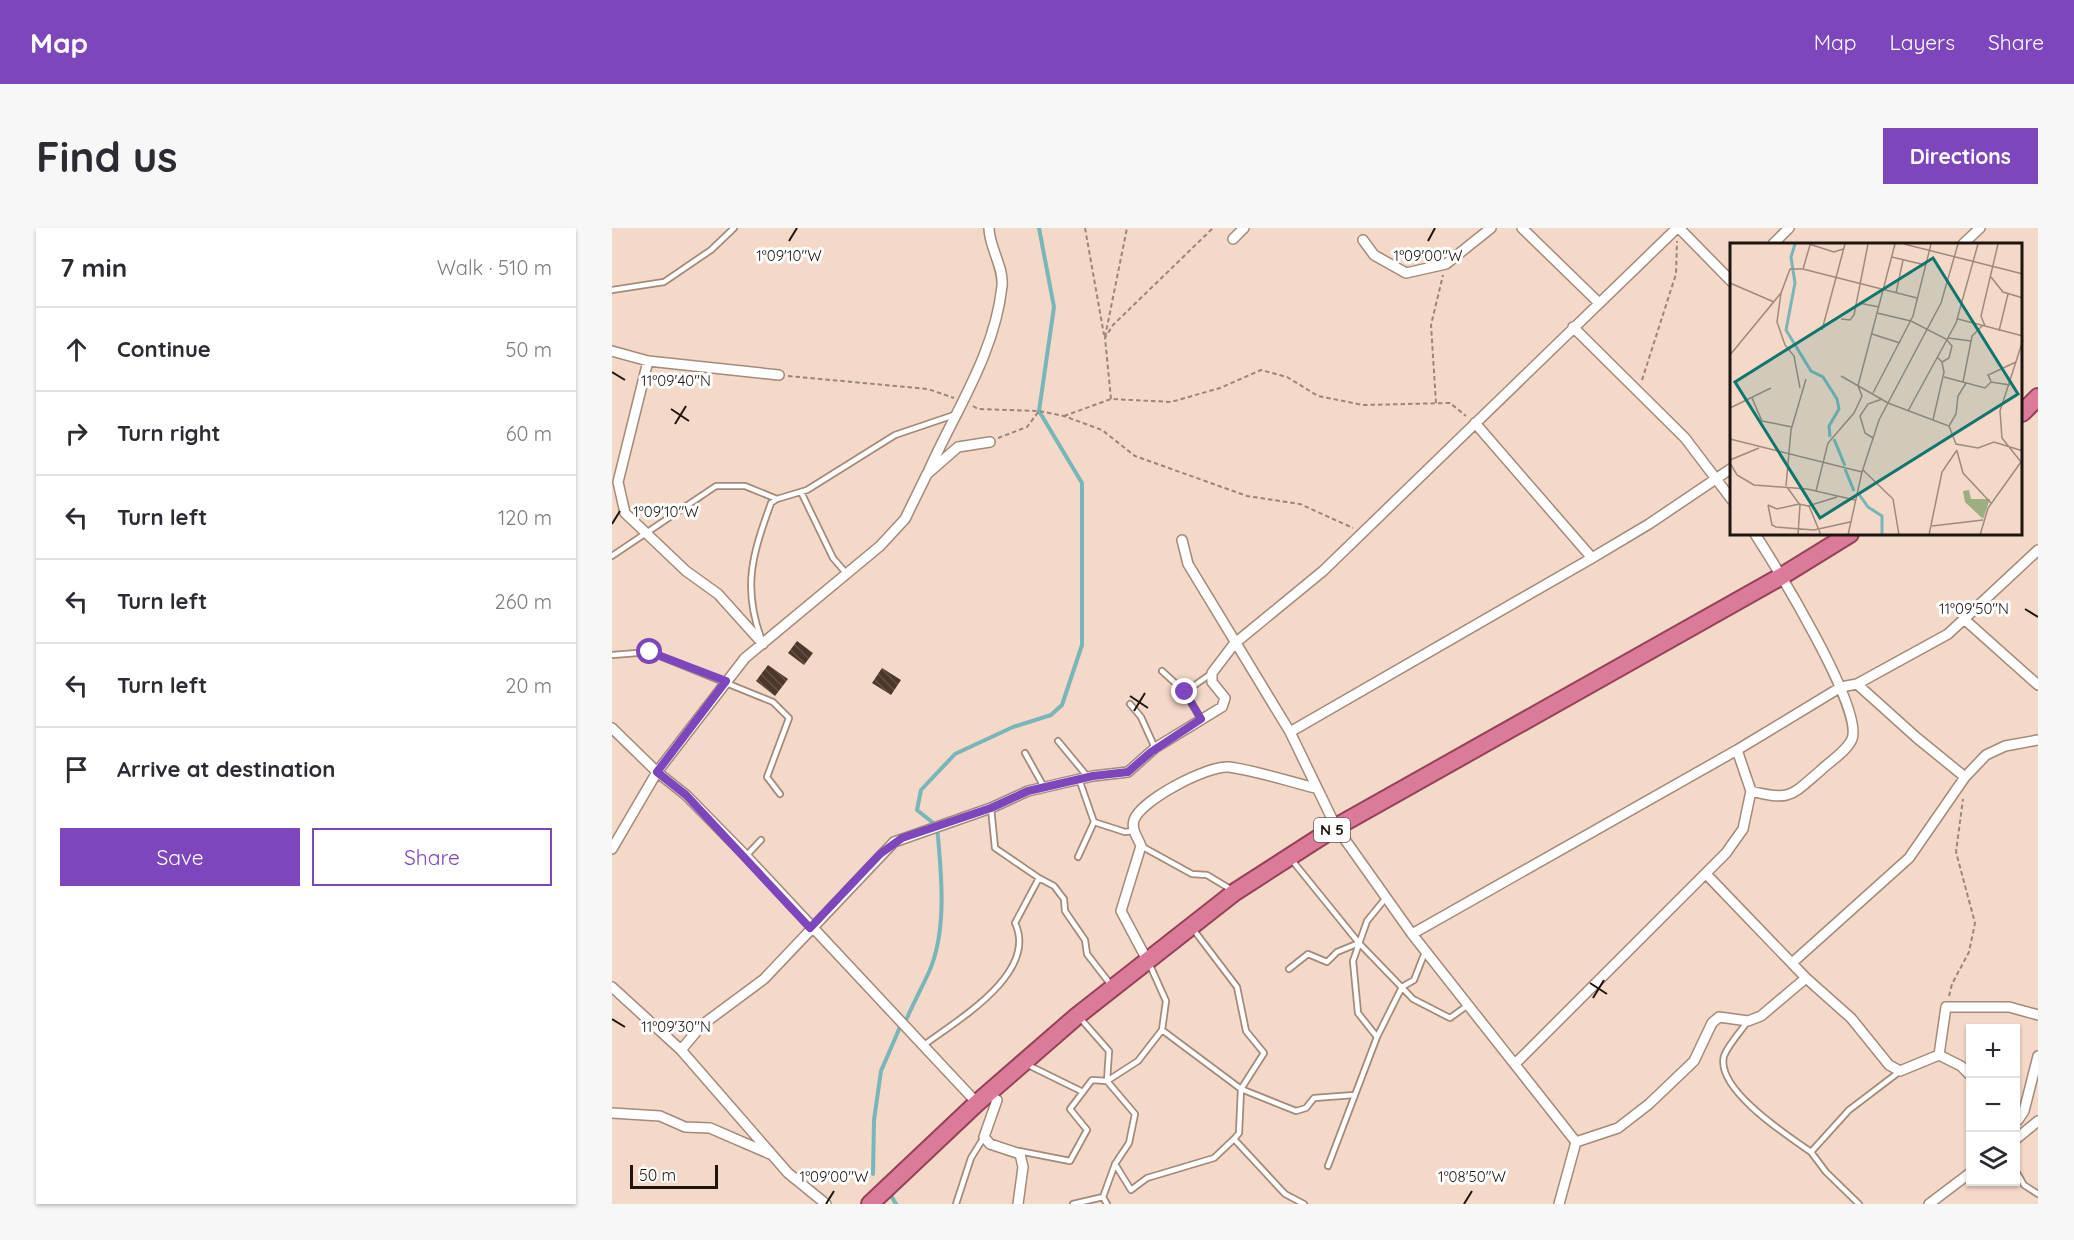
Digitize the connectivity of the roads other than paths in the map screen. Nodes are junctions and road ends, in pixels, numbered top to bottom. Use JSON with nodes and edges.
{"nodes":[{"id":1,"x":734,"y":228,"type":"edge"},
{"id":2,"x":989,"y":228,"type":"edge"},
{"id":3,"x":1491,"y":228,"type":"edge"},
{"id":4,"x":1522,"y":228,"type":"edge"},
{"id":5,"x":1678,"y":228,"type":"edge"},
{"id":6,"x":1788,"y":228,"type":"edge"},
{"id":7,"x":1980,"y":228,"type":"edge"},
{"id":8,"x":1968,"y":232,"type":"edge"},
{"id":9,"x":1363,"y":240,"type":"dead end"},
{"id":10,"x":1774,"y":243,"type":"edge"},
{"id":11,"x":1730,"y":280,"type":"edge"},
{"id":12,"x":612,"y":290,"type":"edge"},
{"id":13,"x":1598,"y":302,"type":"junction"},
{"id":14,"x":1573,"y":327,"type":"junction"},
{"id":15,"x":612,"y":351,"type":"edge"},
{"id":16,"x":648,"y":361,"type":"junction"},
{"id":17,"x":779,"y":375,"type":"road end"},
{"id":18,"x":2038,"y":397,"type":"edge"},
{"id":19,"x":2023,"y":412,"type":"edge"},
{"id":20,"x":954,"y":415,"type":"junction"},
{"id":21,"x":1475,"y":423,"type":"junction"},
{"id":22,"x":990,"y":442,"type":"road end"},
{"id":23,"x":1730,"y":469,"type":"edge"},
{"id":24,"x":927,"y":474,"type":"junction"},
{"id":25,"x":1717,"y":479,"type":"junction"},
{"id":26,"x":614,"y":482,"type":"edge"},
{"id":27,"x":801,"y":492,"type":"junction"},
{"id":28,"x":1730,"y":497,"type":"edge"},
{"id":29,"x":777,"y":499,"type":"junction"},
{"id":30,"x":644,"y":534,"type":"junction"},
{"id":31,"x":1756,"y":536,"type":"edge"},
{"id":32,"x":1847,"y":536,"type":"edge"},
{"id":33,"x":1182,"y":540,"type":"dead end"},
{"id":34,"x":2038,"y":550,"type":"edge"},
{"id":35,"x":612,"y":556,"type":"edge"},
{"id":36,"x":1592,"y":558,"type":"junction"},
{"id":37,"x":847,"y":574,"type":"junction"},
{"id":38,"x":1782,"y":576,"type":"junction"},
{"id":39,"x":1964,"y":619,"type":"junction"},
{"id":40,"x":763,"y":644,"type":"junction"},
{"id":41,"x":1234,"y":644,"type":"junction"},
{"id":42,"x":612,"y":656,"type":"edge"},
{"id":43,"x":1162,"y":671,"type":"dead end"},
{"id":44,"x":1212,"y":673,"type":"junction"},
{"id":45,"x":2024,"y":674,"type":"junction"},
{"id":46,"x":2038,"y":675,"type":"edge"},
{"id":47,"x":726,"y":681,"type":"junction"},
{"id":48,"x":1857,"y":684,"type":"junction"},
{"id":49,"x":2038,"y":686,"type":"edge"},
{"id":50,"x":1841,"y":687,"type":"junction"},
{"id":51,"x":1185,"y":692,"type":"junction"},
{"id":52,"x":1130,"y":704,"type":"dead end"},
{"id":53,"x":1201,"y":719,"type":"junction"},
{"id":54,"x":612,"y":728,"type":"edge"},
{"id":55,"x":1290,"y":732,"type":"junction"},
{"id":56,"x":2038,"y":740,"type":"edge"},
{"id":57,"x":1058,"y":741,"type":"dead end"},
{"id":58,"x":1155,"y":748,"type":"junction"},
{"id":59,"x":1737,"y":750,"type":"junction"},
{"id":60,"x":1025,"y":753,"type":"dead end"},
{"id":61,"x":657,"y":772,"type":"junction"},
{"id":62,"x":1965,"y":777,"type":"junction"},
{"id":63,"x":1083,"y":778,"type":"junction"},
{"id":64,"x":1044,"y":788,"type":"junction"},
{"id":65,"x":1315,"y":788,"type":"junction"},
{"id":66,"x":1751,"y":790,"type":"junction"},
{"id":67,"x":780,"y":794,"type":"dead end"},
{"id":68,"x":991,"y":808,"type":"junction"},
{"id":69,"x":1094,"y":822,"type":"junction"},
{"id":70,"x":1336,"y":827,"type":"junction"},
{"id":71,"x":1134,"y":831,"type":"junction"},
{"id":72,"x":761,"y":840,"type":"dead end"},
{"id":73,"x":1141,"y":846,"type":"junction"},
{"id":74,"x":612,"y":849,"type":"edge"},
{"id":75,"x":1288,"y":855,"type":"junction"},
{"id":76,"x":746,"y":856,"type":"junction"},
{"id":77,"x":1078,"y":857,"type":"dead end"},
{"id":78,"x":1707,"y":875,"type":"junction"},
{"id":79,"x":1039,"y":878,"type":"junction"},
{"id":80,"x":1235,"y":892,"type":"junction"},
{"id":81,"x":1385,"y":898,"type":"junction"},
{"id":82,"x":1191,"y":927,"type":"junction"},
{"id":83,"x":810,"y":928,"type":"junction"},
{"id":84,"x":1412,"y":934,"type":"junction"},
{"id":85,"x":1359,"y":943,"type":"junction"},
{"id":86,"x":1426,"y":952,"type":"junction"},
{"id":87,"x":1147,"y":960,"type":"junction"},
{"id":88,"x":1792,"y":963,"type":"junction"},
{"id":89,"x":1289,"y":969,"type":"dead end"},
{"id":90,"x":1806,"y":978,"type":"junction"},
{"id":91,"x":612,"y":987,"type":"edge"},
{"id":92,"x":1113,"y":987,"type":"junction"},
{"id":93,"x":1402,"y":987,"type":"junction"},
{"id":94,"x":1468,"y":1005,"type":"junction"},
{"id":95,"x":2038,"y":1015,"type":"edge"},
{"id":96,"x":1077,"y":1016,"type":"junction"},
{"id":97,"x":1748,"y":1022,"type":"junction"},
{"id":98,"x":1162,"y":1030,"type":"junction"},
{"id":99,"x":1377,"y":1037,"type":"junction"},
{"id":100,"x":924,"y":1045,"type":"junction"},
{"id":101,"x":681,"y":1050,"type":"junction"},
{"id":102,"x":1938,"y":1055,"type":"junction"},
{"id":103,"x":2038,"y":1056,"type":"edge"},
{"id":104,"x":1025,"y":1063,"type":"junction"},
{"id":105,"x":1515,"y":1064,"type":"junction"},
{"id":106,"x":1966,"y":1070,"type":"edge"},
{"id":107,"x":1900,"y":1071,"type":"junction"},
{"id":108,"x":1107,"y":1081,"type":"junction"},
{"id":109,"x":1241,"y":1089,"type":"junction"},
{"id":110,"x":1083,"y":1092,"type":"junction"},
{"id":111,"x":1354,"y":1095,"type":"junction"},
{"id":112,"x":983,"y":1098,"type":"junction"},
{"id":113,"x":612,"y":1113,"type":"edge"},
{"id":114,"x":2020,"y":1116,"type":"edge"},
{"id":115,"x":2038,"y":1121,"type":"edge"},
{"id":116,"x":2020,"y":1122,"type":"edge"},
{"id":117,"x":2028,"y":1130,"type":"junction"},
{"id":118,"x":2020,"y":1136,"type":"edge"},
{"id":119,"x":984,"y":1137,"type":"junction"},
{"id":120,"x":1234,"y":1139,"type":"junction"},
{"id":121,"x":1576,"y":1142,"type":"junction"},
{"id":122,"x":1016,"y":1151,"type":"junction"},
{"id":123,"x":1811,"y":1152,"type":"junction"},
{"id":124,"x":772,"y":1155,"type":"junction"},
{"id":125,"x":1115,"y":1164,"type":"junction"},
{"id":126,"x":1328,"y":1166,"type":"dead end"},
{"id":127,"x":1966,"y":1177,"type":"edge"},
{"id":128,"x":2020,"y":1178,"type":"edge"},
{"id":129,"x":2038,"y":1194,"type":"edge"},
{"id":130,"x":1103,"y":1197,"type":"junction"},
{"id":131,"x":826,"y":1204,"type":"edge"},
{"id":132,"x":870,"y":1204,"type":"edge"},
{"id":133,"x":956,"y":1204,"type":"edge"},
{"id":134,"x":1018,"y":1204,"type":"edge"},
{"id":135,"x":1073,"y":1204,"type":"edge"},
{"id":136,"x":1107,"y":1204,"type":"edge"},
{"id":137,"x":1304,"y":1204,"type":"edge"},
{"id":138,"x":1559,"y":1204,"type":"edge"},
{"id":139,"x":1859,"y":1204,"type":"edge"},
{"id":140,"x":1929,"y":1204,"type":"edge"}],
"edges":[{"from":1,"to":12,"type":"lane"},
{"from":2,"to":20,"type":"street"},
{"from":3,"to":9,"type":"street"},
{"from":4,"to":13,"type":"street"},
{"from":5,"to":11,"type":"street"},
{"from":5,"to":13,"type":"street"},
{"from":6,"to":10,"type":"street"},
{"from":7,"to":8,"type":"street"},
{"from":13,"to":14,"type":"street"},
{"from":14,"to":21,"type":"street"},
{"from":14,"to":25,"type":"street"},
{"from":15,"to":16,"type":"street"},
{"from":16,"to":17,"type":"street"},
{"from":16,"to":26,"type":"street"},
{"from":18,"to":19,"type":"highway"},
{"from":20,"to":24,"type":"street"},
{"from":20,"to":27,"type":"lane"},
{"from":21,"to":36,"type":"street"},
{"from":21,"to":41,"type":"street"},
{"from":22,"to":24,"type":"street"},
{"from":23,"to":25,"type":"street"},
{"from":24,"to":37,"type":"street"},
{"from":25,"to":28,"type":"street"},
{"from":25,"to":36,"type":"street"},
{"from":26,"to":30,"type":"street"},
{"from":27,"to":29,"type":"lane"},
{"from":27,"to":37,"type":"lane"},
{"from":29,"to":30,"type":"lane"},
{"from":29,"to":40,"type":"lane"},
{"from":30,"to":35,"type":"lane"},
{"from":30,"to":40,"type":"street"},
{"from":31,"to":38,"type":"street"},
{"from":32,"to":38,"type":"highway","number":"N 5"},
{"from":33,"to":41,"type":"street"},
{"from":34,"to":39,"type":"street"},
{"from":36,"to":55,"type":"street"},
{"from":37,"to":40,"type":"street"},
{"from":38,"to":50,"type":"street"},
{"from":38,"to":70,"type":"highway","number":"N 5"},
{"from":39,"to":45,"type":"street"},
{"from":39,"to":48,"type":"street"},
{"from":40,"to":47,"type":"street"},
{"from":41,"to":44,"type":"street"},
{"from":41,"to":55,"type":"street"},
{"from":42,"to":47,"type":"lane"},
{"from":43,"to":51,"type":"lane"},
{"from":44,"to":51,"type":"lane"},
{"from":44,"to":53,"type":"street"},
{"from":45,"to":46,"type":"street"},
{"from":45,"to":49,"type":"street"},
{"from":47,"to":61,"type":"street"},
{"from":47,"to":67,"type":"lane"},
{"from":48,"to":50,"type":"street"},
{"from":48,"to":62,"type":"street"},
{"from":50,"to":59,"type":"street"},
{"from":50,"to":66,"type":"street"},
{"from":51,"to":53,"type":"lane"},
{"from":52,"to":58,"type":"lane"},
{"from":53,"to":58,"type":"street"},
{"from":54,"to":61,"type":"street"},
{"from":55,"to":65,"type":"street"},
{"from":56,"to":62,"type":"street"},
{"from":57,"to":63,"type":"lane"},
{"from":58,"to":63,"type":"street"},
{"from":59,"to":66,"type":"street"},
{"from":59,"to":84,"type":"street"},
{"from":60,"to":64,"type":"lane"},
{"from":61,"to":74,"type":"street"},
{"from":61,"to":76,"type":"street"},
{"from":62,"to":88,"type":"street"},
{"from":63,"to":64,"type":"street"},
{"from":63,"to":69,"type":"lane"},
{"from":64,"to":68,"type":"street"},
{"from":65,"to":70,"type":"street"},
{"from":65,"to":71,"type":"street"},
{"from":66,"to":78,"type":"street"},
{"from":68,"to":79,"type":"lane"},
{"from":68,"to":83,"type":"street"},
{"from":69,"to":71,"type":"lane"},
{"from":69,"to":77,"type":"lane"},
{"from":70,"to":75,"type":"highway","number":"N 5"},
{"from":70,"to":81,"type":"street"},
{"from":71,"to":73,"type":"street"},
{"from":72,"to":76,"type":"lane"},
{"from":73,"to":80,"type":"lane"},
{"from":73,"to":87,"type":"street"},
{"from":75,"to":80,"type":"highway","number":"N 5"},
{"from":75,"to":85,"type":"lane"},
{"from":76,"to":83,"type":"street"},
{"from":78,"to":88,"type":"street"},
{"from":78,"to":105,"type":"street"},
{"from":79,"to":92,"type":"lane"},
{"from":79,"to":100,"type":"lane"},
{"from":80,"to":82,"type":"highway","number":"N 5"},
{"from":81,"to":84,"type":"street"},
{"from":81,"to":85,"type":"lane"},
{"from":82,"to":87,"type":"highway","number":"N 5"},
{"from":82,"to":109,"type":"lane"},
{"from":83,"to":100,"type":"street"},
{"from":83,"to":101,"type":"street"},
{"from":84,"to":86,"type":"street"},
{"from":85,"to":89,"type":"lane"},
{"from":85,"to":93,"type":"lane"},
{"from":85,"to":99,"type":"lane"},
{"from":86,"to":93,"type":"lane"},
{"from":86,"to":94,"type":"street"},
{"from":87,"to":92,"type":"highway","number":"N 5"},
{"from":87,"to":98,"type":"lane"},
{"from":88,"to":90,"type":"street"},
{"from":90,"to":97,"type":"street"},
{"from":90,"to":107,"type":"street"},
{"from":91,"to":101,"type":"street"},
{"from":92,"to":96,"type":"highway","number":"N 5"},
{"from":93,"to":94,"type":"lane"},
{"from":93,"to":99,"type":"lane"},
{"from":94,"to":105,"type":"street"},
{"from":95,"to":102,"type":"street"},
{"from":96,"to":104,"type":"highway","number":"N 5"},
{"from":96,"to":108,"type":"lane"},
{"from":97,"to":121,"type":"street"},
{"from":97,"to":123,"type":"lane"},
{"from":98,"to":108,"type":"lane"},
{"from":98,"to":109,"type":"lane"},
{"from":99,"to":111,"type":"lane"},
{"from":100,"to":112,"type":"street"},
{"from":101,"to":124,"type":"street"},
{"from":102,"to":106,"type":"street"},
{"from":102,"to":107,"type":"street"},
{"from":103,"to":114,"type":"street"},
{"from":104,"to":110,"type":"lane"},
{"from":104,"to":112,"type":"highway","number":"N 5"},
{"from":105,"to":121,"type":"street"},
{"from":107,"to":123,"type":"lane"},
{"from":108,"to":110,"type":"lane"},
{"from":108,"to":125,"type":"lane"},
{"from":109,"to":111,"type":"lane"},
{"from":109,"to":120,"type":"lane"},
{"from":110,"to":122,"type":"lane"},
{"from":111,"to":126,"type":"lane"},
{"from":112,"to":119,"type":"street"},
{"from":112,"to":132,"type":"highway","number":"N 5"},
{"from":113,"to":124,"type":"street"},
{"from":115,"to":117,"type":"street"},
{"from":116,"to":117,"type":"street"},
{"from":117,"to":118,"type":"street"},
{"from":119,"to":122,"type":"street"},
{"from":119,"to":133,"type":"lane"},
{"from":120,"to":125,"type":"lane"},
{"from":120,"to":137,"type":"lane"},
{"from":121,"to":138,"type":"street"},
{"from":122,"to":134,"type":"street"},
{"from":123,"to":139,"type":"lane"},
{"from":124,"to":131,"type":"street"},
{"from":125,"to":130,"type":"lane"},
{"from":127,"to":140,"type":"street"},
{"from":128,"to":129,"type":"lane"},
{"from":130,"to":135,"type":"lane"},
{"from":130,"to":136,"type":"lane"}]}
